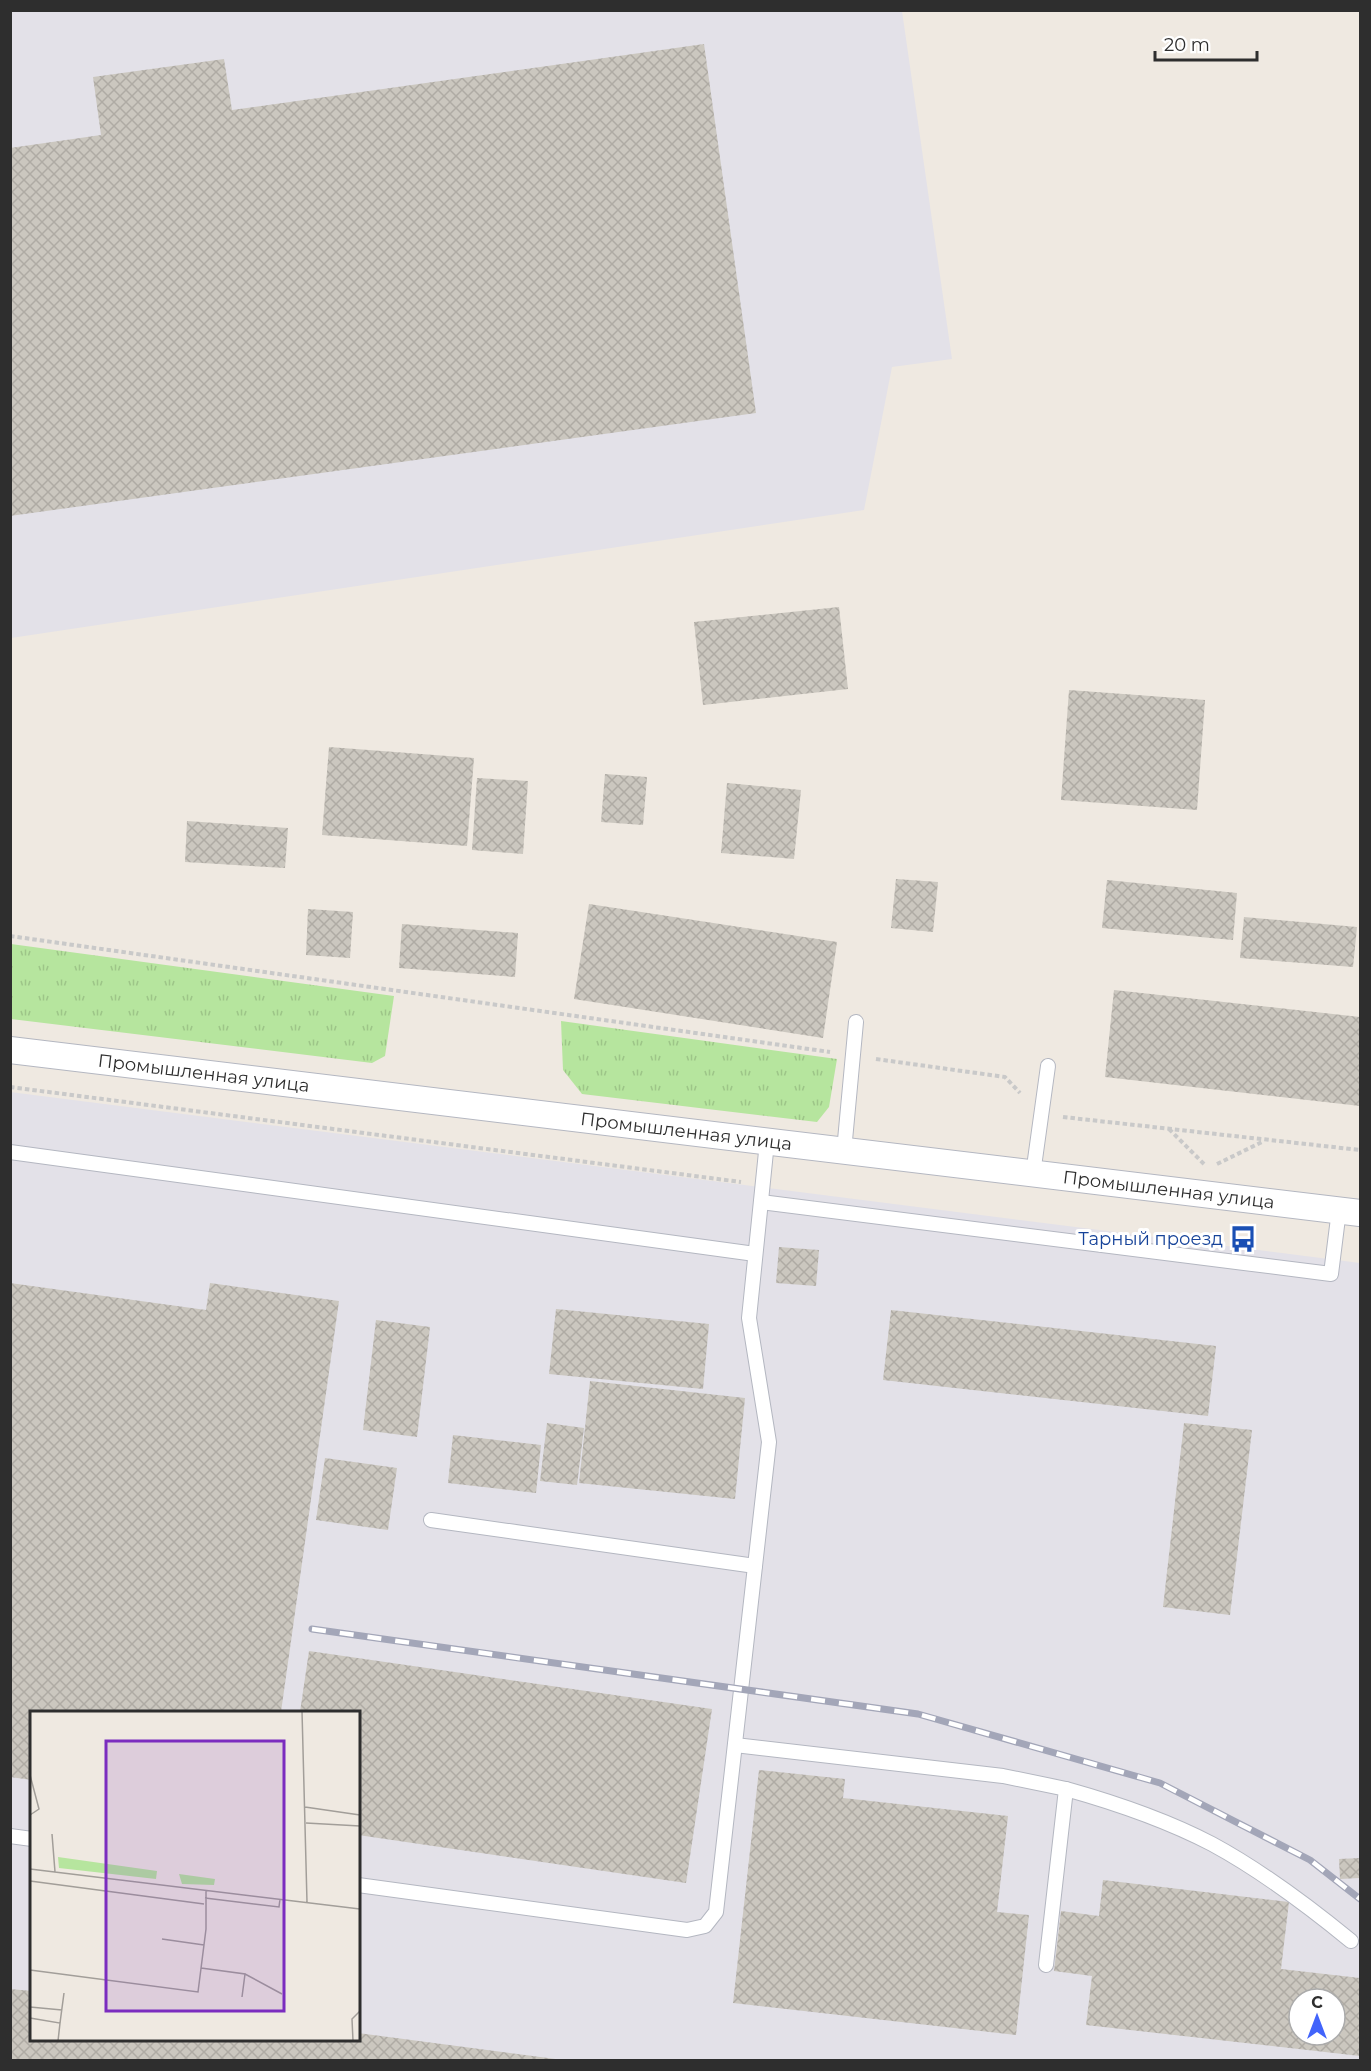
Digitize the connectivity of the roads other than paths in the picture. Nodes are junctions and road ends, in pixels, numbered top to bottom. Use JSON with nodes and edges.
{"nodes":[{"id":1,"x":856,"y":1022,"type":"dead end"},
{"id":2,"x":10,"y":1050,"type":"edge"},
{"id":3,"x":1048,"y":1066,"type":"dead end"},
{"id":4,"x":767,"y":1142,"type":"junction"},
{"id":5,"x":844,"y":1151,"type":"junction"},
{"id":6,"x":10,"y":1152,"type":"edge"},
{"id":7,"x":1033,"y":1174,"type":"junction"},
{"id":8,"x":761,"y":1202,"type":"junction"},
{"id":9,"x":1350,"y":1212,"type":"edge"},
{"id":10,"x":755,"y":1254,"type":"junction"},
{"id":11,"x":431,"y":1520,"type":"dead end"},
{"id":12,"x":755,"y":1566,"type":"junction"},
{"id":13,"x":735,"y":1745,"type":"junction"},
{"id":14,"x":1066,"y":1789,"type":"junction"},
{"id":15,"x":10,"y":1836,"type":"edge"},
{"id":16,"x":30,"y":1839,"type":"edge"},
{"id":17,"x":360,"y":1885,"type":"edge"},
{"id":18,"x":1351,"y":1941,"type":"dead end"},
{"id":19,"x":1046,"y":1965,"type":"dead end"}],
"edges":[{"from":1,"to":5,"type":"lane"},
{"from":2,"to":4,"type":"street","name":"Промышленная улица"},
{"from":3,"to":7,"type":"lane"},
{"from":4,"to":5,"type":"street","name":"Промышленная улица"},
{"from":4,"to":8,"type":"lane"},
{"from":5,"to":7,"type":"street","name":"Промышленная улица"},
{"from":6,"to":10,"type":"lane"},
{"from":7,"to":9,"type":"street","name":"Промышленная улица"},
{"from":8,"to":9,"type":"lane"},
{"from":8,"to":10,"type":"lane"},
{"from":10,"to":12,"type":"lane"},
{"from":11,"to":12,"type":"lane"},
{"from":12,"to":13,"type":"lane"},
{"from":13,"to":14,"type":"lane"},
{"from":13,"to":17,"type":"lane"},
{"from":14,"to":18,"type":"lane"},
{"from":14,"to":19,"type":"lane"},
{"from":15,"to":16,"type":"lane"}]}
